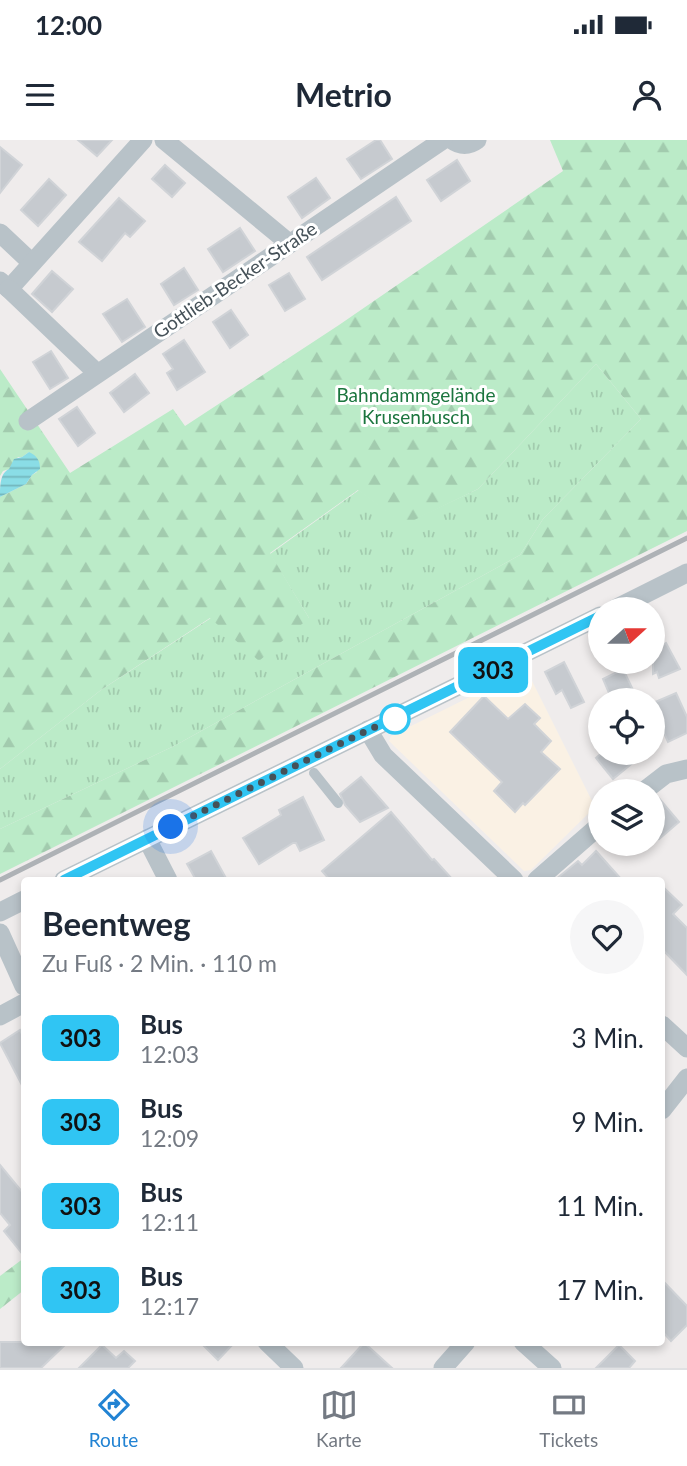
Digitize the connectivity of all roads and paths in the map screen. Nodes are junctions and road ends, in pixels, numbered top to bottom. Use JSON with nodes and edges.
{"nodes":[{"id":1,"x":143,"y":140,"type":"edge"},
{"id":2,"x":164,"y":140,"type":"edge"},
{"id":3,"x":443,"y":140,"type":"edge"},
{"id":4,"x":452,"y":140,"type":"edge"},
{"id":5,"x":477,"y":140,"type":"edge"},
{"id":6,"x":0,"y":233,"type":"edge"},
{"id":7,"x":289,"y":243,"type":"junction"},
{"id":8,"x":32,"y":263,"type":"junction"},
{"id":9,"x":4,"y":285,"type":"edge"},
{"id":10,"x":97,"y":373,"type":"junction"},
{"id":11,"x":28,"y":421,"type":"dead end"},
{"id":12,"x":687,"y":573,"type":"edge"},
{"id":13,"x":639,"y":597,"type":"edge"},
{"id":14,"x":588,"y":622,"type":"edge"},
{"id":15,"x":368,"y":730,"type":"junction"},
{"id":16,"x":687,"y":769,"type":"edge"},
{"id":17,"x":314,"y":773,"type":"dead end"},
{"id":18,"x":660,"y":779,"type":"edge"},
{"id":19,"x":338,"y":803,"type":"dead end"},
{"id":20,"x":588,"y":835,"type":"edge"},
{"id":21,"x":147,"y":839,"type":"junction"},
{"id":22,"x":70,"y":877,"type":"edge"},
{"id":23,"x":166,"y":877,"type":"edge"},
{"id":24,"x":511,"y":877,"type":"edge"},
{"id":25,"x":540,"y":877,"type":"edge"},
{"id":26,"x":21,"y":902,"type":"edge"},
{"id":27,"x":0,"y":912,"type":"edge"},
{"id":28,"x":0,"y":933,"type":"edge"},
{"id":29,"x":21,"y":979,"type":"edge"},
{"id":30,"x":21,"y":1005,"type":"edge"},
{"id":31,"x":0,"y":1016,"type":"edge"},
{"id":32,"x":665,"y":1028,"type":"edge"},
{"id":33,"x":687,"y":1048,"type":"edge"},
{"id":34,"x":687,"y":1078,"type":"edge"},
{"id":35,"x":665,"y":1106,"type":"edge"},
{"id":36,"x":271,"y":1346,"type":"edge"},
{"id":37,"x":462,"y":1346,"type":"edge"},
{"id":38,"x":527,"y":1346,"type":"edge"},
{"id":39,"x":294,"y":1368,"type":"edge"},
{"id":40,"x":443,"y":1368,"type":"edge"},
{"id":41,"x":552,"y":1368,"type":"edge"}],
"edges":[{"from":1,"to":8,"type":"street"},
{"from":2,"to":7,"type":"street"},
{"from":3,"to":7,"type":"street","name":"Gottlieb-Becker-Straße"},
{"from":4,"to":5,"type":"street"},
{"from":6,"to":8,"type":"street"},
{"from":7,"to":10,"type":"street","name":"Gottlieb-Becker-Straße"},
{"from":8,"to":9,"type":"street"},
{"from":9,"to":10,"type":"street"},
{"from":10,"to":11,"type":"street","name":"Gottlieb-Becker-Straße"},
{"from":12,"to":13,"type":"street"},
{"from":14,"to":15,"type":"street"},
{"from":15,"to":21,"type":"street"},
{"from":15,"to":24,"type":"street"},
{"from":16,"to":18,"type":"street"},
{"from":17,"to":19,"type":"lane"},
{"from":20,"to":25,"type":"street"},
{"from":21,"to":22,"type":"street"},
{"from":21,"to":23,"type":"street"},
{"from":26,"to":27,"type":"street"},
{"from":28,"to":29,"type":"street"},
{"from":30,"to":31,"type":"street"},
{"from":32,"to":33,"type":"street"},
{"from":34,"to":35,"type":"street"},
{"from":36,"to":39,"type":"street"},
{"from":37,"to":40,"type":"street"},
{"from":38,"to":41,"type":"street"}]}
